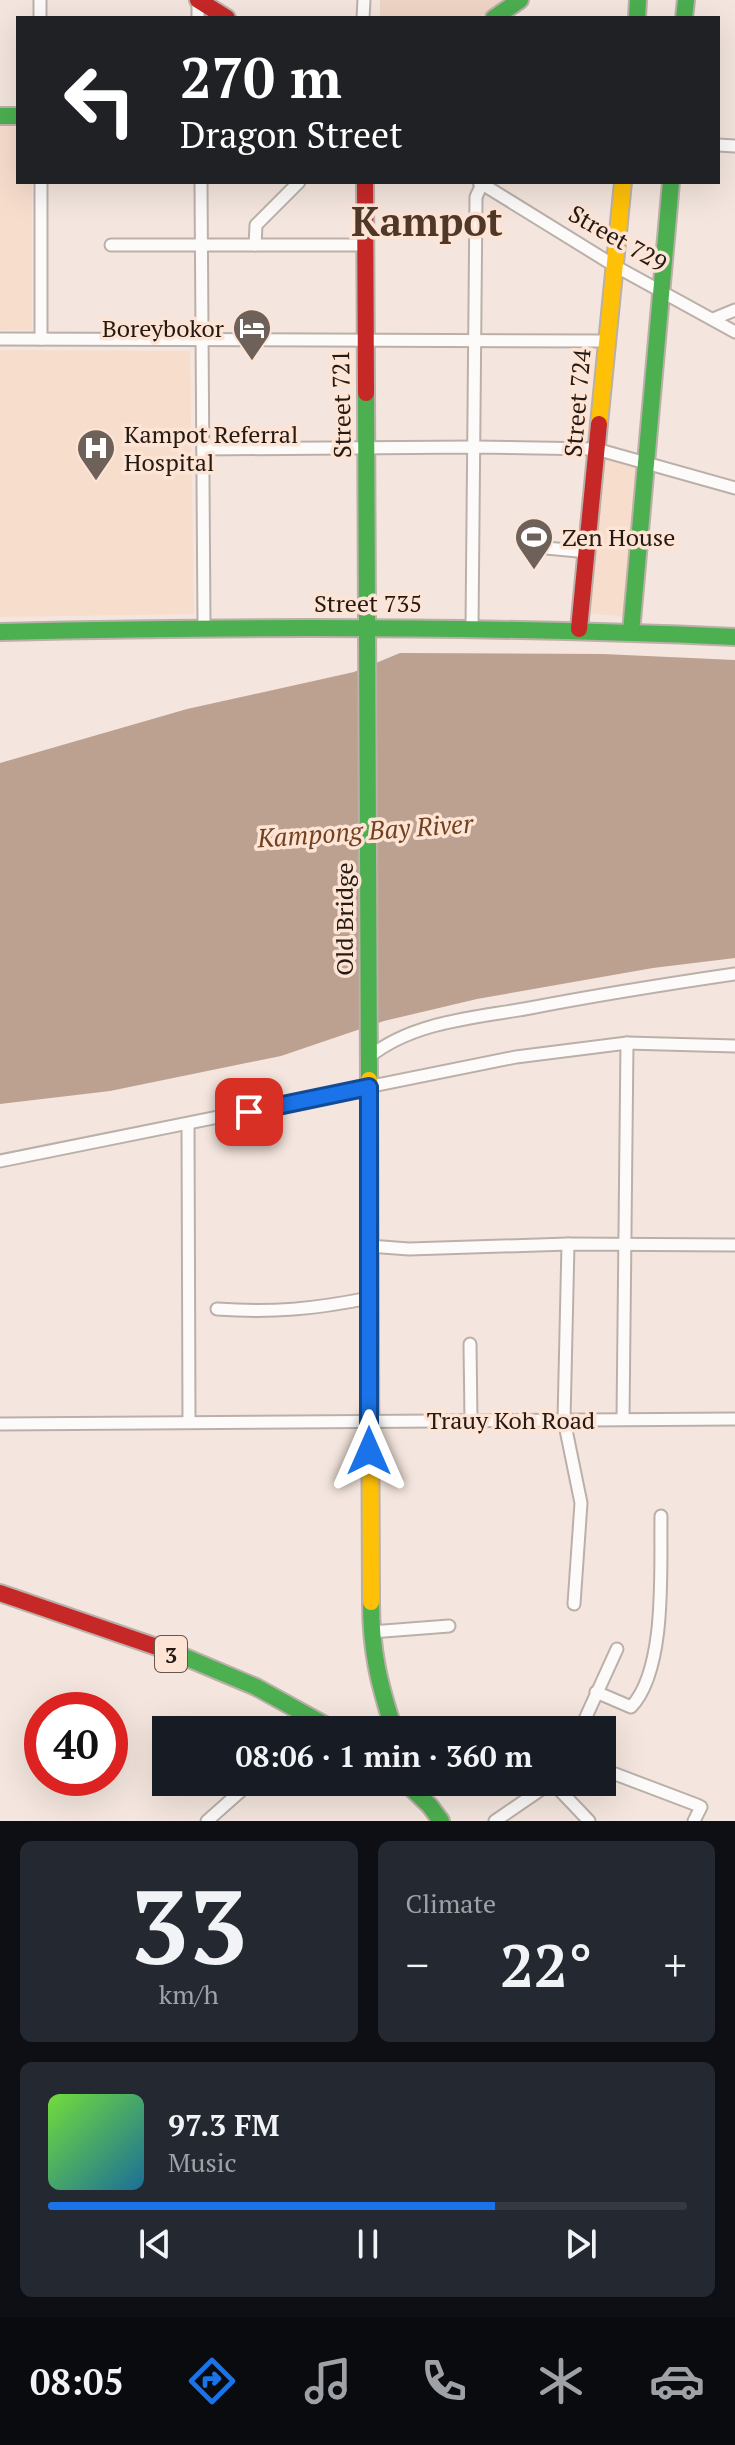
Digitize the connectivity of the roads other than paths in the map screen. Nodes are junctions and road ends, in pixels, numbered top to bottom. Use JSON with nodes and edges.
{"nodes":[{"id":1,"x":198,"y":0,"type":"edge"},
{"id":2,"x":520,"y":0,"type":"edge"},
{"id":3,"x":224,"y":16,"type":"edge"},
{"id":4,"x":497,"y":16,"type":"edge"},
{"id":5,"x":41,"y":184,"type":"edge"},
{"id":6,"x":201,"y":184,"type":"edge"},
{"id":7,"x":297,"y":184,"type":"edge"},
{"id":8,"x":365,"y":184,"type":"edge"},
{"id":9,"x":480,"y":184,"type":"edge"},
{"id":10,"x":482,"y":184,"type":"edge"},
{"id":11,"x":623,"y":184,"type":"edge"},
{"id":12,"x":671,"y":184,"type":"edge"},
{"id":13,"x":111,"y":245,"type":"dead end"},
{"id":14,"x":202,"y":245,"type":"junction"},
{"id":15,"x":255,"y":245,"type":"junction"},
{"id":16,"x":364,"y":245,"type":"junction"},
{"id":17,"x":615,"y":266,"type":"junction"},
{"id":18,"x":661,"y":291,"type":"junction"},
{"id":19,"x":735,"y":310,"type":"edge"},
{"id":20,"x":713,"y":319,"type":"junction"},
{"id":21,"x":735,"y":332,"type":"edge"},
{"id":22,"x":0,"y":339,"type":"edge"},
{"id":23,"x":41,"y":339,"type":"junction"},
{"id":24,"x":364,"y":340,"type":"junction"},
{"id":25,"x":203,"y":341,"type":"junction"},
{"id":26,"x":475,"y":341,"type":"junction"},
{"id":27,"x":607,"y":341,"type":"junction"},
{"id":28,"x":475,"y":447,"type":"junction"},
{"id":29,"x":365,"y":448,"type":"junction"},
{"id":30,"x":203,"y":449,"type":"junction"},
{"id":31,"x":596,"y":449,"type":"junction"},
{"id":32,"x":646,"y":462,"type":"junction"},
{"id":33,"x":735,"y":488,"type":"edge"},
{"id":34,"x":536,"y":547,"type":"dead end"},
{"id":35,"x":588,"y":552,"type":"junction"},
{"id":36,"x":204,"y":626,"type":"junction"},
{"id":37,"x":365,"y":627,"type":"junction"},
{"id":38,"x":472,"y":628,"type":"junction"},
{"id":39,"x":579,"y":629,"type":"junction"},
{"id":40,"x":0,"y":632,"type":"edge"},
{"id":41,"x":631,"y":632,"type":"junction"},
{"id":42,"x":735,"y":637,"type":"edge"},
{"id":43,"x":366,"y":644,"type":"joint"},
{"id":44,"x":735,"y":974,"type":"edge"},
{"id":45,"x":627,"y":1043,"type":"junction"},
{"id":46,"x":735,"y":1046,"type":"edge"},
{"id":47,"x":369,"y":1054,"type":"junction"},
{"id":48,"x":369,"y":1087,"type":"junction"},
{"id":49,"x":188,"y":1124,"type":"junction"},
{"id":50,"x":0,"y":1161,"type":"edge"},
{"id":51,"x":568,"y":1244,"type":"junction"},
{"id":52,"x":626,"y":1244,"type":"junction"},
{"id":53,"x":735,"y":1245,"type":"edge"},
{"id":54,"x":369,"y":1246,"type":"junction"},
{"id":55,"x":369,"y":1298,"type":"junction"},
{"id":56,"x":217,"y":1309,"type":"dead end"},
{"id":57,"x":470,"y":1344,"type":"dead end"},
{"id":58,"x":623,"y":1419,"type":"junction"},
{"id":59,"x":735,"y":1419,"type":"edge"},
{"id":60,"x":471,"y":1420,"type":"junction"},
{"id":61,"x":564,"y":1420,"type":"junction"},
{"id":62,"x":369,"y":1421,"type":"junction"},
{"id":63,"x":189,"y":1422,"type":"junction"},
{"id":64,"x":0,"y":1424,"type":"edge"},
{"id":65,"x":661,"y":1516,"type":"dead end"},
{"id":66,"x":0,"y":1593,"type":"edge"},
{"id":67,"x":574,"y":1604,"type":"dead end"},
{"id":68,"x":449,"y":1626,"type":"dead end"},
{"id":69,"x":371,"y":1632,"type":"junction"},
{"id":70,"x":617,"y":1649,"type":"dead end"},
{"id":71,"x":596,"y":1692,"type":"junction"},
{"id":72,"x":305,"y":1716,"type":"edge"},
{"id":73,"x":389,"y":1716,"type":"edge"},
{"id":74,"x":586,"y":1716,"type":"edge"},
{"id":75,"x":616,"y":1774,"type":"edge"},
{"id":76,"x":235,"y":1796,"type":"edge"},
{"id":77,"x":420,"y":1796,"type":"edge"},
{"id":78,"x":425,"y":1796,"type":"edge"},
{"id":79,"x":532,"y":1796,"type":"edge"},
{"id":80,"x":565,"y":1796,"type":"edge"},
{"id":81,"x":430,"y":1806,"type":"junction"},
{"id":82,"x":207,"y":1821,"type":"edge"},
{"id":83,"x":441,"y":1821,"type":"edge"},
{"id":84,"x":495,"y":1821,"type":"edge"},
{"id":85,"x":589,"y":1821,"type":"edge"},
{"id":86,"x":694,"y":1821,"type":"edge"}],
"edges":[{"from":1,"to":3,"type":"main road"},
{"from":2,"to":4,"type":"main road"},
{"from":5,"to":23,"type":"street"},
{"from":6,"to":14,"type":"street"},
{"from":7,"to":15,"type":"street"},
{"from":8,"to":16,"type":"main road","name":"Street 721"},
{"from":9,"to":26,"type":"street"},
{"from":10,"to":17,"type":"street","name":"Street 729"},
{"from":11,"to":17,"type":"main road","name":"Street 724"},
{"from":12,"to":18,"type":"main road"},
{"from":13,"to":14,"type":"street"},
{"from":14,"to":15,"type":"street"},
{"from":14,"to":25,"type":"street"},
{"from":15,"to":16,"type":"street"},
{"from":16,"to":24,"type":"main road","name":"Street 721"},
{"from":17,"to":18,"type":"street","name":"Street 729"},
{"from":17,"to":27,"type":"main road","name":"Street 724"},
{"from":18,"to":20,"type":"street","name":"Street 729"},
{"from":18,"to":32,"type":"main road"},
{"from":19,"to":20,"type":"street"},
{"from":20,"to":21,"type":"street","name":"Street 729"},
{"from":22,"to":23,"type":"street"},
{"from":23,"to":25,"type":"street"},
{"from":24,"to":25,"type":"street"},
{"from":24,"to":26,"type":"street"},
{"from":24,"to":29,"type":"main road","name":"Street 721"},
{"from":25,"to":30,"type":"street"},
{"from":26,"to":27,"type":"street"},
{"from":26,"to":28,"type":"street"},
{"from":27,"to":31,"type":"main road","name":"Street 724"},
{"from":28,"to":29,"type":"street"},
{"from":28,"to":31,"type":"street"},
{"from":28,"to":38,"type":"street"},
{"from":29,"to":30,"type":"street"},
{"from":29,"to":37,"type":"main road","name":"Street 721"},
{"from":30,"to":36,"type":"street"},
{"from":31,"to":32,"type":"street"},
{"from":31,"to":35,"type":"main road","name":"Street 724"},
{"from":32,"to":33,"type":"street"},
{"from":32,"to":41,"type":"main road"},
{"from":34,"to":35,"type":"street"},
{"from":35,"to":39,"type":"main road","name":"Street 724"},
{"from":36,"to":37,"type":"main road","name":"Street 735"},
{"from":36,"to":40,"type":"main road","name":"Street 735"},
{"from":37,"to":38,"type":"main road","name":"Street 735"},
{"from":37,"to":43,"type":"main road","name":"Street 721"},
{"from":38,"to":39,"type":"main road","name":"Street 735"},
{"from":39,"to":41,"type":"main road","name":"Street 735"},
{"from":41,"to":42,"type":"main road","name":"Street 735"},
{"from":43,"to":47,"type":"main road","name":"Old Bridge"},
{"from":44,"to":47,"type":"street"},
{"from":45,"to":46,"type":"street"},
{"from":45,"to":48,"type":"street"},
{"from":45,"to":52,"type":"street"},
{"from":47,"to":48,"type":"main road","name":"Old Bridge"},
{"from":48,"to":49,"type":"street"},
{"from":48,"to":54,"type":"main road","name":"Old Bridge"},
{"from":49,"to":50,"type":"street"},
{"from":49,"to":63,"type":"street"},
{"from":51,"to":52,"type":"street"},
{"from":51,"to":54,"type":"street"},
{"from":51,"to":61,"type":"street"},
{"from":52,"to":53,"type":"street"},
{"from":52,"to":58,"type":"street"},
{"from":54,"to":55,"type":"main road","name":"Old Bridge"},
{"from":55,"to":56,"type":"street"},
{"from":55,"to":62,"type":"main road","name":"Old Bridge"},
{"from":57,"to":60,"type":"street"},
{"from":58,"to":59,"type":"street","name":"Trauy Koh Road"},
{"from":58,"to":61,"type":"street","name":"Trauy Koh Road"},
{"from":60,"to":61,"type":"street","name":"Trauy Koh Road"},
{"from":60,"to":62,"type":"street","name":"Trauy Koh Road"},
{"from":61,"to":67,"type":"street"},
{"from":62,"to":63,"type":"street","name":"Trauy Koh Road"},
{"from":62,"to":69,"type":"main road","name":"Old Bridge"},
{"from":63,"to":64,"type":"street","name":"Trauy Koh Road"},
{"from":65,"to":71,"type":"street"},
{"from":66,"to":72,"type":"main road","number":"3"},
{"from":68,"to":69,"type":"street"},
{"from":69,"to":73,"type":"main road","name":"Old Bridge"},
{"from":70,"to":71,"type":"street"},
{"from":71,"to":74,"type":"street"},
{"from":75,"to":86,"type":"street"},
{"from":76,"to":82,"type":"street"},
{"from":77,"to":81,"type":"main road"},
{"from":78,"to":81,"type":"main road"},
{"from":79,"to":84,"type":"street"},
{"from":80,"to":85,"type":"street"},
{"from":81,"to":83,"type":"main road"}]}
